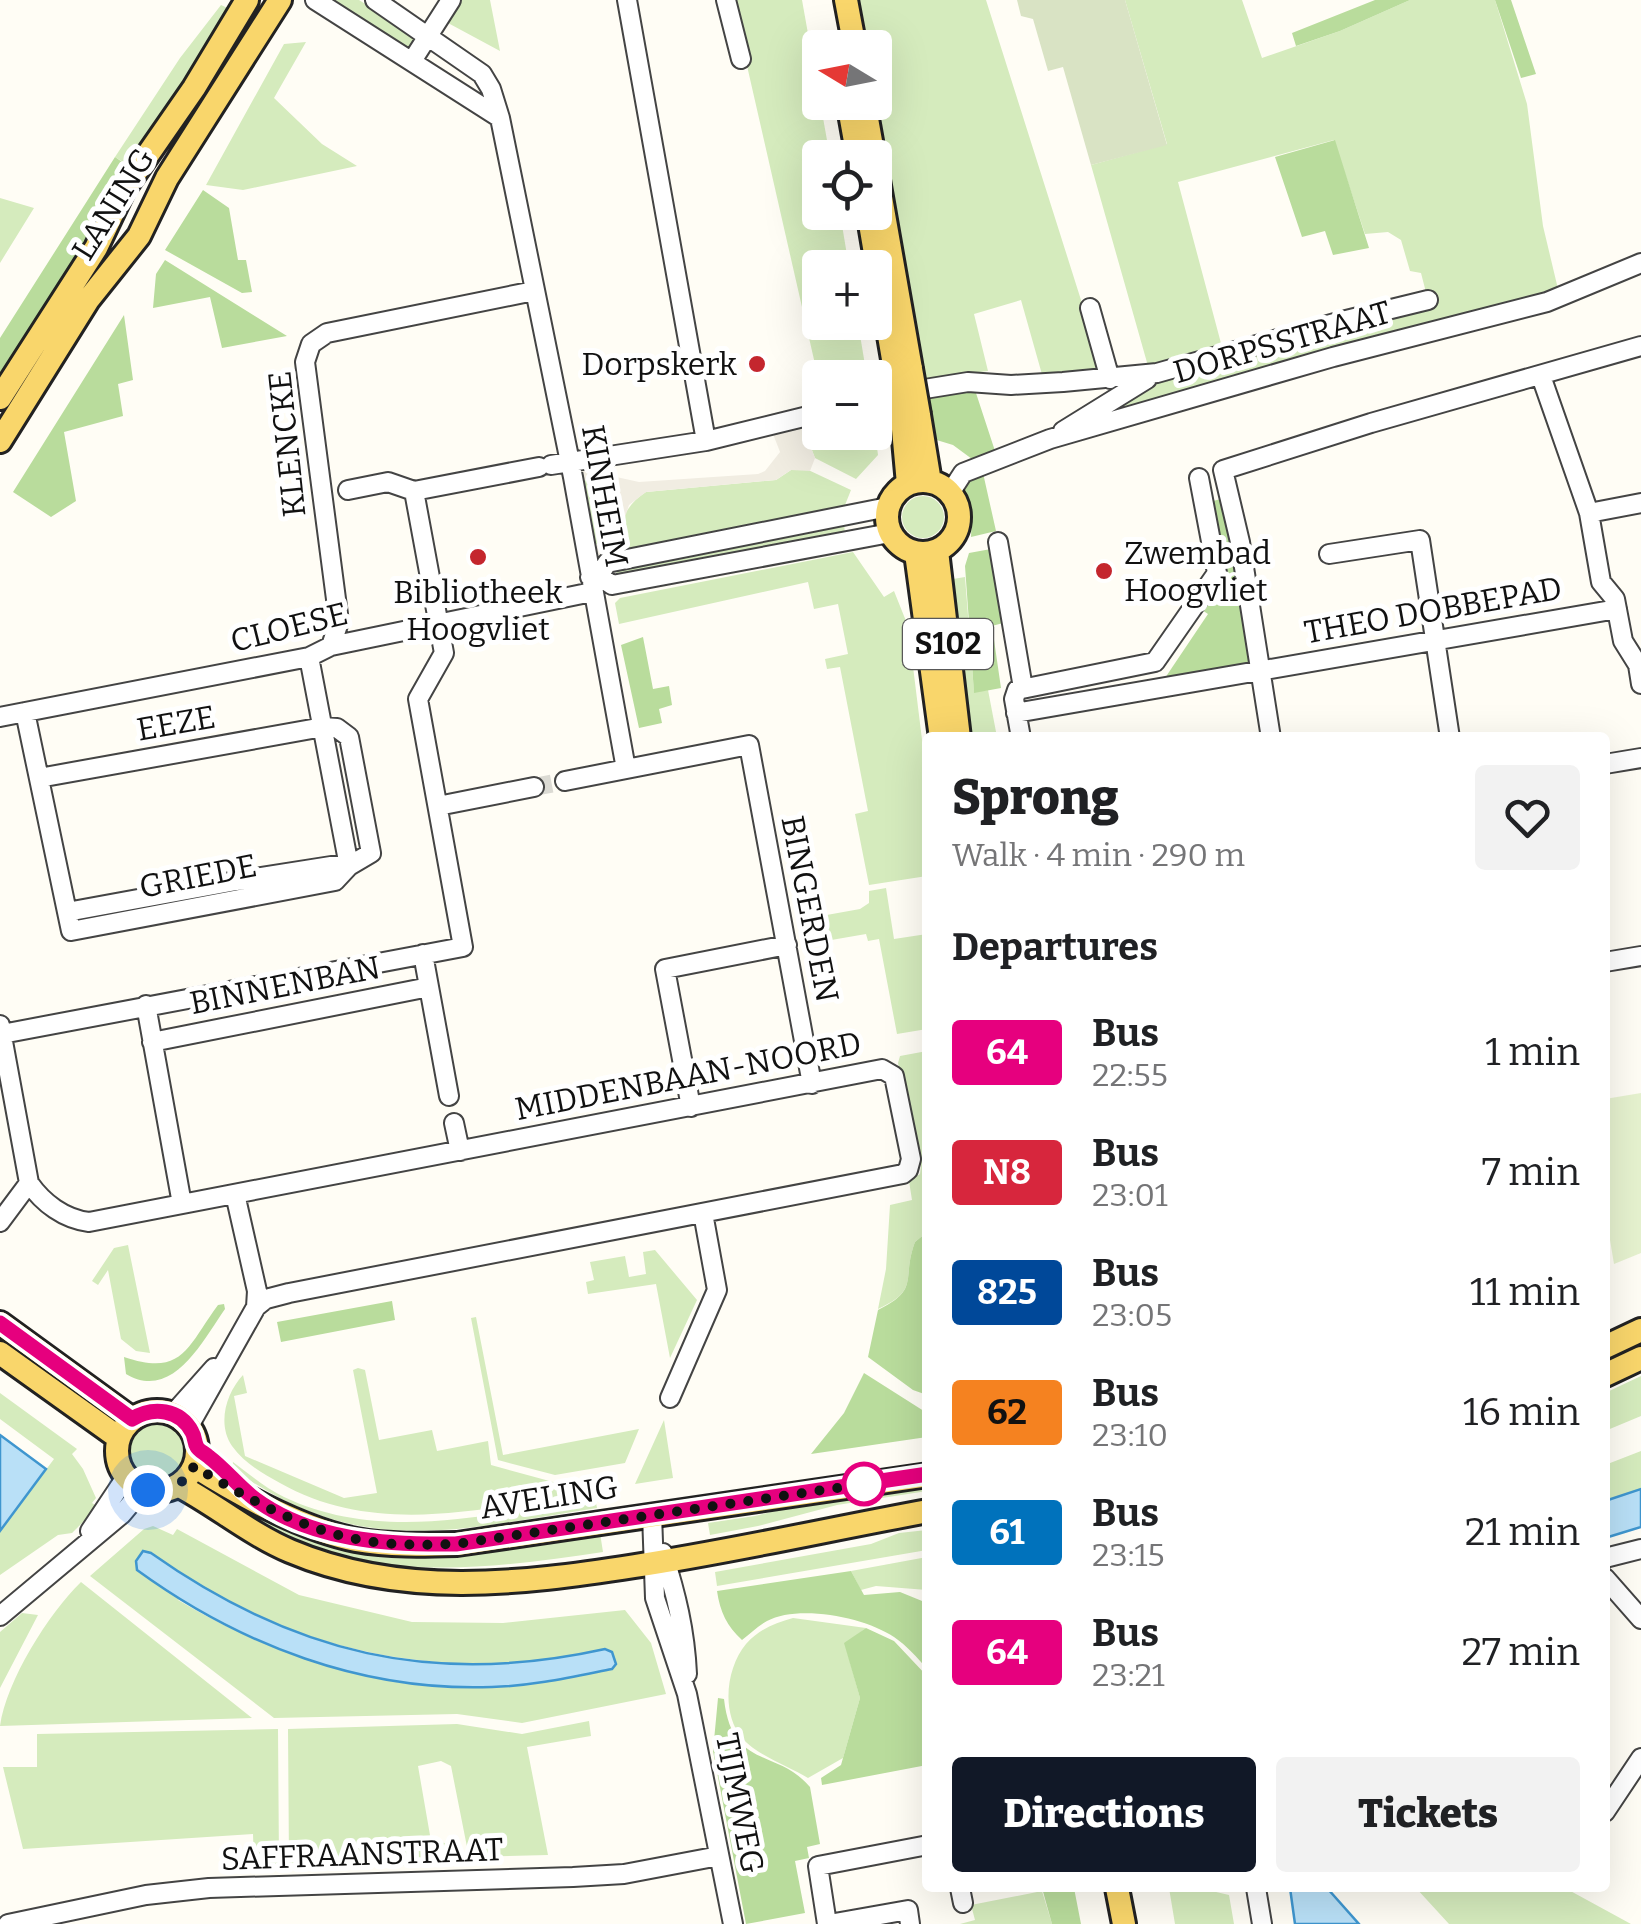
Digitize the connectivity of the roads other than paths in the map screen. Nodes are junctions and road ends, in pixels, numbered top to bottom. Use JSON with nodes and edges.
{"nodes":[{"id":1,"x":247,"y":0,"type":"edge"},
{"id":2,"x":280,"y":0,"type":"edge"},
{"id":3,"x":315,"y":0,"type":"edge"},
{"id":4,"x":376,"y":0,"type":"edge"},
{"id":5,"x":451,"y":0,"type":"edge"},
{"id":6,"x":626,"y":0,"type":"edge"},
{"id":7,"x":726,"y":0,"type":"edge"},
{"id":8,"x":830,"y":0,"type":"edge"},
{"id":9,"x":846,"y":0,"type":"edge"},
{"id":10,"x":836,"y":30,"type":"edge"},
{"id":11,"x":852,"y":30,"type":"edge"},
{"id":12,"x":428,"y":36,"type":"junction"},
{"id":13,"x":741,"y":59,"type":"dead end"},
{"id":14,"x":419,"y":66,"type":"junction"},
{"id":15,"x":500,"y":118,"type":"junction"},
{"id":16,"x":872,"y":230,"type":"edge"},
{"id":17,"x":884,"y":230,"type":"edge"},
{"id":18,"x":1641,"y":262,"type":"edge"},
{"id":19,"x":534,"y":291,"type":"junction"},
{"id":20,"x":1428,"y":300,"type":"dead end"},
{"id":21,"x":1090,"y":308,"type":"dead end"},
{"id":22,"x":1641,"y":346,"type":"edge"},
{"id":23,"x":903,"y":370,"type":"junction"},
{"id":24,"x":1157,"y":373,"type":"junction"},
{"id":25,"x":1542,"y":376,"type":"junction"},
{"id":26,"x":1110,"y":379,"type":"junction"},
{"id":27,"x":892,"y":394,"type":"edge"},
{"id":28,"x":0,"y":398,"type":"edge"},
{"id":29,"x":802,"y":418,"type":"edge"},
{"id":30,"x":1050,"y":440,"type":"junction"},
{"id":31,"x":0,"y":441,"type":"edge"},
{"id":32,"x":706,"y":441,"type":"junction"},
{"id":33,"x":553,"y":464,"type":"junction"},
{"id":34,"x":1199,"y":478,"type":"dead end"},
{"id":35,"x":938,"y":483,"type":"junction"},
{"id":36,"x":414,"y":490,"type":"junction"},
{"id":37,"x":337,"y":492,"type":"junction"},
{"id":38,"x":1641,"y":502,"type":"edge"},
{"id":39,"x":888,"y":508,"type":"junction"},
{"id":40,"x":1589,"y":513,"type":"junction"},
{"id":41,"x":890,"y":533,"type":"junction"},
{"id":42,"x":998,"y":542,"type":"dead end"},
{"id":43,"x":927,"y":552,"type":"junction"},
{"id":44,"x":1330,"y":554,"type":"dead end"},
{"id":45,"x":594,"y":581,"type":"junction"},
{"id":46,"x":1617,"y":609,"type":"junction"},
{"id":47,"x":438,"y":624,"type":"junction"},
{"id":48,"x":1435,"y":638,"type":"junction"},
{"id":49,"x":331,"y":646,"type":"junction"},
{"id":50,"x":309,"y":657,"type":"junction"},
{"id":51,"x":1259,"y":670,"type":"junction"},
{"id":52,"x":1641,"y":684,"type":"edge"},
{"id":53,"x":1023,"y":688,"type":"junction"},
{"id":54,"x":26,"y":712,"type":"junction"},
{"id":55,"x":1016,"y":713,"type":"junction"},
{"id":56,"x":0,"y":717,"type":"edge"},
{"id":57,"x":323,"y":726,"type":"junction"},
{"id":58,"x":940,"y":732,"type":"edge"},
{"id":59,"x":958,"y":732,"type":"edge"},
{"id":60,"x":1020,"y":732,"type":"edge"},
{"id":61,"x":1270,"y":732,"type":"edge"},
{"id":62,"x":1449,"y":732,"type":"edge"},
{"id":63,"x":1641,"y":758,"type":"edge"},
{"id":64,"x":1610,"y":763,"type":"edge"},
{"id":65,"x":626,"y":768,"type":"junction"},
{"id":66,"x":39,"y":778,"type":"junction"},
{"id":67,"x":565,"y":781,"type":"tunnel mouth"},
{"id":68,"x":534,"y":787,"type":"tunnel mouth"},
{"id":69,"x":438,"y":806,"type":"junction"},
{"id":70,"x":787,"y":944,"type":"junction"},
{"id":71,"x":422,"y":954,"type":"junction"},
{"id":72,"x":1641,"y":956,"type":"edge"},
{"id":73,"x":1610,"y":961,"type":"edge"},
{"id":74,"x":429,"y":987,"type":"junction"},
{"id":75,"x":146,"y":1005,"type":"junction"},
{"id":76,"x":1,"y":1030,"type":"edge"},
{"id":77,"x":152,"y":1042,"type":"junction"},
{"id":78,"x":812,"y":1084,"type":"junction"},
{"id":79,"x":449,"y":1096,"type":"dead end"},
{"id":80,"x":691,"y":1107,"type":"junction"},
{"id":81,"x":454,"y":1123,"type":"dead end"},
{"id":82,"x":460,"y":1151,"type":"junction"},
{"id":83,"x":29,"y":1183,"type":"junction"},
{"id":84,"x":235,"y":1194,"type":"junction"},
{"id":85,"x":182,"y":1204,"type":"junction"},
{"id":86,"x":703,"y":1213,"type":"junction"},
{"id":87,"x":0,"y":1222,"type":"edge"},
{"id":88,"x":256,"y":1307,"type":"junction"},
{"id":89,"x":0,"y":1323,"type":"edge"},
{"id":90,"x":1641,"y":1330,"type":"edge"},
{"id":91,"x":1610,"y":1345,"type":"edge"},
{"id":92,"x":0,"y":1353,"type":"edge"},
{"id":93,"x":1641,"y":1358,"type":"edge"},
{"id":94,"x":1610,"y":1374,"type":"edge"},
{"id":95,"x":670,"y":1398,"type":"dead end"},
{"id":96,"x":180,"y":1420,"type":"junction"},
{"id":97,"x":125,"y":1428,"type":"junction"},
{"id":98,"x":194,"y":1466,"type":"junction"},
{"id":99,"x":922,"y":1475,"type":"edge"},
{"id":100,"x":134,"y":1483,"type":"junction"},
{"id":101,"x":178,"y":1485,"type":"junction"},
{"id":102,"x":922,"y":1511,"type":"edge"},
{"id":103,"x":652,"y":1514,"type":"junction"},
{"id":104,"x":1641,"y":1549,"type":"edge"},
{"id":105,"x":1610,"y":1557,"type":"edge"},
{"id":106,"x":660,"y":1562,"type":"junction"},
{"id":107,"x":1610,"y":1584,"type":"edge"},
{"id":108,"x":0,"y":1616,"type":"edge"},
{"id":109,"x":1641,"y":1618,"type":"edge"},
{"id":110,"x":1641,"y":1758,"type":"edge"},
{"id":111,"x":1610,"y":1804,"type":"edge"},
{"id":112,"x":922,"y":1846,"type":"edge"},
{"id":113,"x":720,"y":1856,"type":"junction"},
{"id":114,"x":1118,"y":1892,"type":"edge"},
{"id":115,"x":1257,"y":1892,"type":"edge"},
{"id":116,"x":54,"y":1919,"type":"edge"},
{"id":117,"x":8,"y":1924,"type":"edge"},
{"id":118,"x":732,"y":1924,"type":"edge"},
{"id":119,"x":828,"y":1924,"type":"edge"},
{"id":120,"x":910,"y":1924,"type":"edge"},
{"id":121,"x":1124,"y":1924,"type":"edge"},
{"id":122,"x":1262,"y":1924,"type":"edge"}],
"edges":[{"from":1,"to":28,"type":"main road","name":"LANING"},
{"from":2,"to":31,"type":"main road","name":"LANING"},
{"from":3,"to":14,"type":"street"},
{"from":4,"to":12,"type":"street","name":"KINHEIM"},
{"from":5,"to":12,"type":"street"},
{"from":6,"to":32,"type":"street"},
{"from":7,"to":13,"type":"street"},
{"from":8,"to":10,"type":"main road"},
{"from":9,"to":11,"type":"main road"},
{"from":12,"to":14,"type":"street"},
{"from":12,"to":15,"type":"street","name":"KINHEIM"},
{"from":14,"to":15,"type":"street"},
{"from":15,"to":19,"type":"street","name":"KINHEIM"},
{"from":16,"to":23,"type":"main road"},
{"from":17,"to":23,"type":"main road"},
{"from":18,"to":30,"type":"street","name":"DORPSSTRAAT"},
{"from":19,"to":33,"type":"street","name":"KINHEIM"},
{"from":19,"to":37,"type":"street","name":"KLENCKE"},
{"from":20,"to":24,"type":"street"},
{"from":21,"to":26,"type":"street"},
{"from":22,"to":25,"type":"street"},
{"from":23,"to":35,"type":"main road","bridge":true},
{"from":24,"to":26,"type":"street"},
{"from":24,"to":30,"type":"street"},
{"from":25,"to":40,"type":"street"},
{"from":25,"to":51,"type":"street"},
{"from":26,"to":27,"type":"street"},
{"from":29,"to":32,"type":"street"},
{"from":30,"to":35,"type":"street","name":"DORPSSTRAAT"},
{"from":32,"to":33,"type":"street"},
{"from":33,"to":36,"type":"street"},
{"from":33,"to":45,"type":"street","name":"KINHEIM"},
{"from":34,"to":53,"type":"street"},
{"from":35,"to":39,"type":"main road"},
{"from":35,"to":43,"type":"main road"},
{"from":36,"to":37,"type":"street"},
{"from":36,"to":47,"type":"street","name":"BINNENBAN"},
{"from":37,"to":49,"type":"street","name":"KLENCKE"},
{"from":38,"to":40,"type":"street"},
{"from":39,"to":41,"type":"main road"},
{"from":39,"to":45,"type":"street","name":"CLOESE"},
{"from":40,"to":46,"type":"street"},
{"from":41,"to":43,"type":"main road"},
{"from":41,"to":45,"type":"street","name":"CLOESE"},
{"from":42,"to":53,"type":"street"},
{"from":43,"to":58,"type":"main road","number":"S102"},
{"from":43,"to":59,"type":"main road","number":"S102"},
{"from":44,"to":48,"type":"street"},
{"from":45,"to":47,"type":"street","name":"CLOESE"},
{"from":45,"to":65,"type":"street","name":"KINHEIM"},
{"from":46,"to":48,"type":"street","name":"THEO DOBBEPAD"},
{"from":46,"to":52,"type":"street"},
{"from":47,"to":49,"type":"street","name":"CLOESE"},
{"from":47,"to":69,"type":"street","name":"BINNENBAN"},
{"from":48,"to":51,"type":"street","name":"THEO DOBBEPAD"},
{"from":48,"to":62,"type":"street"},
{"from":49,"to":50,"type":"street","name":"CLOESE"},
{"from":50,"to":54,"type":"street","name":"CLOESE"},
{"from":50,"to":57,"type":"street"},
{"from":51,"to":55,"type":"street","name":"THEO DOBBEPAD"},
{"from":51,"to":61,"type":"street"},
{"from":53,"to":55,"type":"street"},
{"from":54,"to":56,"type":"street","name":"CLOESE"},
{"from":54,"to":66,"type":"street","name":"GRIEDE"},
{"from":55,"to":60,"type":"street"},
{"from":57,"to":66,"type":"street","name":"EEZE"},
{"from":57,"to":66,"type":"street","name":"GRIEDE"},
{"from":63,"to":64,"type":"street"},
{"from":65,"to":67,"type":"street"},
{"from":65,"to":70,"type":"street","name":"BINGERDEN"},
{"from":68,"to":69,"type":"street"},
{"from":69,"to":71,"type":"street","name":"BINNENBAN"},
{"from":70,"to":78,"type":"street","name":"BINGERDEN"},
{"from":70,"to":80,"type":"street"},
{"from":71,"to":74,"type":"street","name":"BINNENBAN"},
{"from":71,"to":75,"type":"street","name":"BINNENBAN"},
{"from":72,"to":73,"type":"street"},
{"from":74,"to":77,"type":"street","name":"BINNENBAN"},
{"from":74,"to":79,"type":"street","name":"BINNENBAN"},
{"from":75,"to":76,"type":"street","name":"BINNENBAN"},
{"from":75,"to":77,"type":"street","name":"BINNENBAN"},
{"from":76,"to":83,"type":"street"},
{"from":77,"to":85,"type":"street","name":"BINNENBAN"},
{"from":78,"to":80,"type":"street","name":"MIDDENBAAN-NOORD"},
{"from":78,"to":86,"type":"street","name":"MIDDENBAAN-NOORD"},
{"from":80,"to":82,"type":"street","name":"MIDDENBAAN-NOORD"},
{"from":81,"to":82,"type":"street"},
{"from":82,"to":84,"type":"street","name":"MIDDENBAAN-NOORD"},
{"from":83,"to":85,"type":"street","name":"MIDDENBAAN-NOORD"},
{"from":83,"to":87,"type":"street"},
{"from":84,"to":85,"type":"street","name":"MIDDENBAAN-NOORD"},
{"from":84,"to":88,"type":"street"},
{"from":86,"to":88,"type":"street","name":"MIDDENBAAN-NOORD"},
{"from":86,"to":95,"type":"street"},
{"from":88,"to":96,"type":"street"},
{"from":89,"to":97,"type":"main road"},
{"from":90,"to":91,"type":"main road"},
{"from":92,"to":97,"type":"main road"},
{"from":93,"to":94,"type":"main road"},
{"from":96,"to":97,"type":"main road"},
{"from":96,"to":98,"type":"main road"},
{"from":97,"to":100,"type":"main road"},
{"from":98,"to":101,"type":"main road"},
{"from":98,"to":103,"type":"main road","name":"AVELING"},
{"from":99,"to":103,"type":"main road","name":"AVELING"},
{"from":100,"to":101,"type":"main road"},
{"from":100,"to":108,"type":"street"},
{"from":101,"to":106,"type":"main road"},
{"from":102,"to":106,"type":"main road"},
{"from":103,"to":106,"type":"street","name":"TIJMWEG"},
{"from":104,"to":105,"type":"street"},
{"from":106,"to":113,"type":"street","name":"TIJMWEG"},
{"from":107,"to":109,"type":"street"},
{"from":110,"to":111,"type":"street"},
{"from":112,"to":119,"type":"street"},
{"from":113,"to":116,"type":"street","name":"SAFFRAANSTRAAT"},
{"from":113,"to":118,"type":"street","name":"TIJMWEG"},
{"from":114,"to":121,"type":"main road"},
{"from":115,"to":122,"type":"street"},
{"from":116,"to":117,"type":"street","name":"SAFFRAANSTRAAT"},
{"from":119,"to":120,"type":"street"}]}
